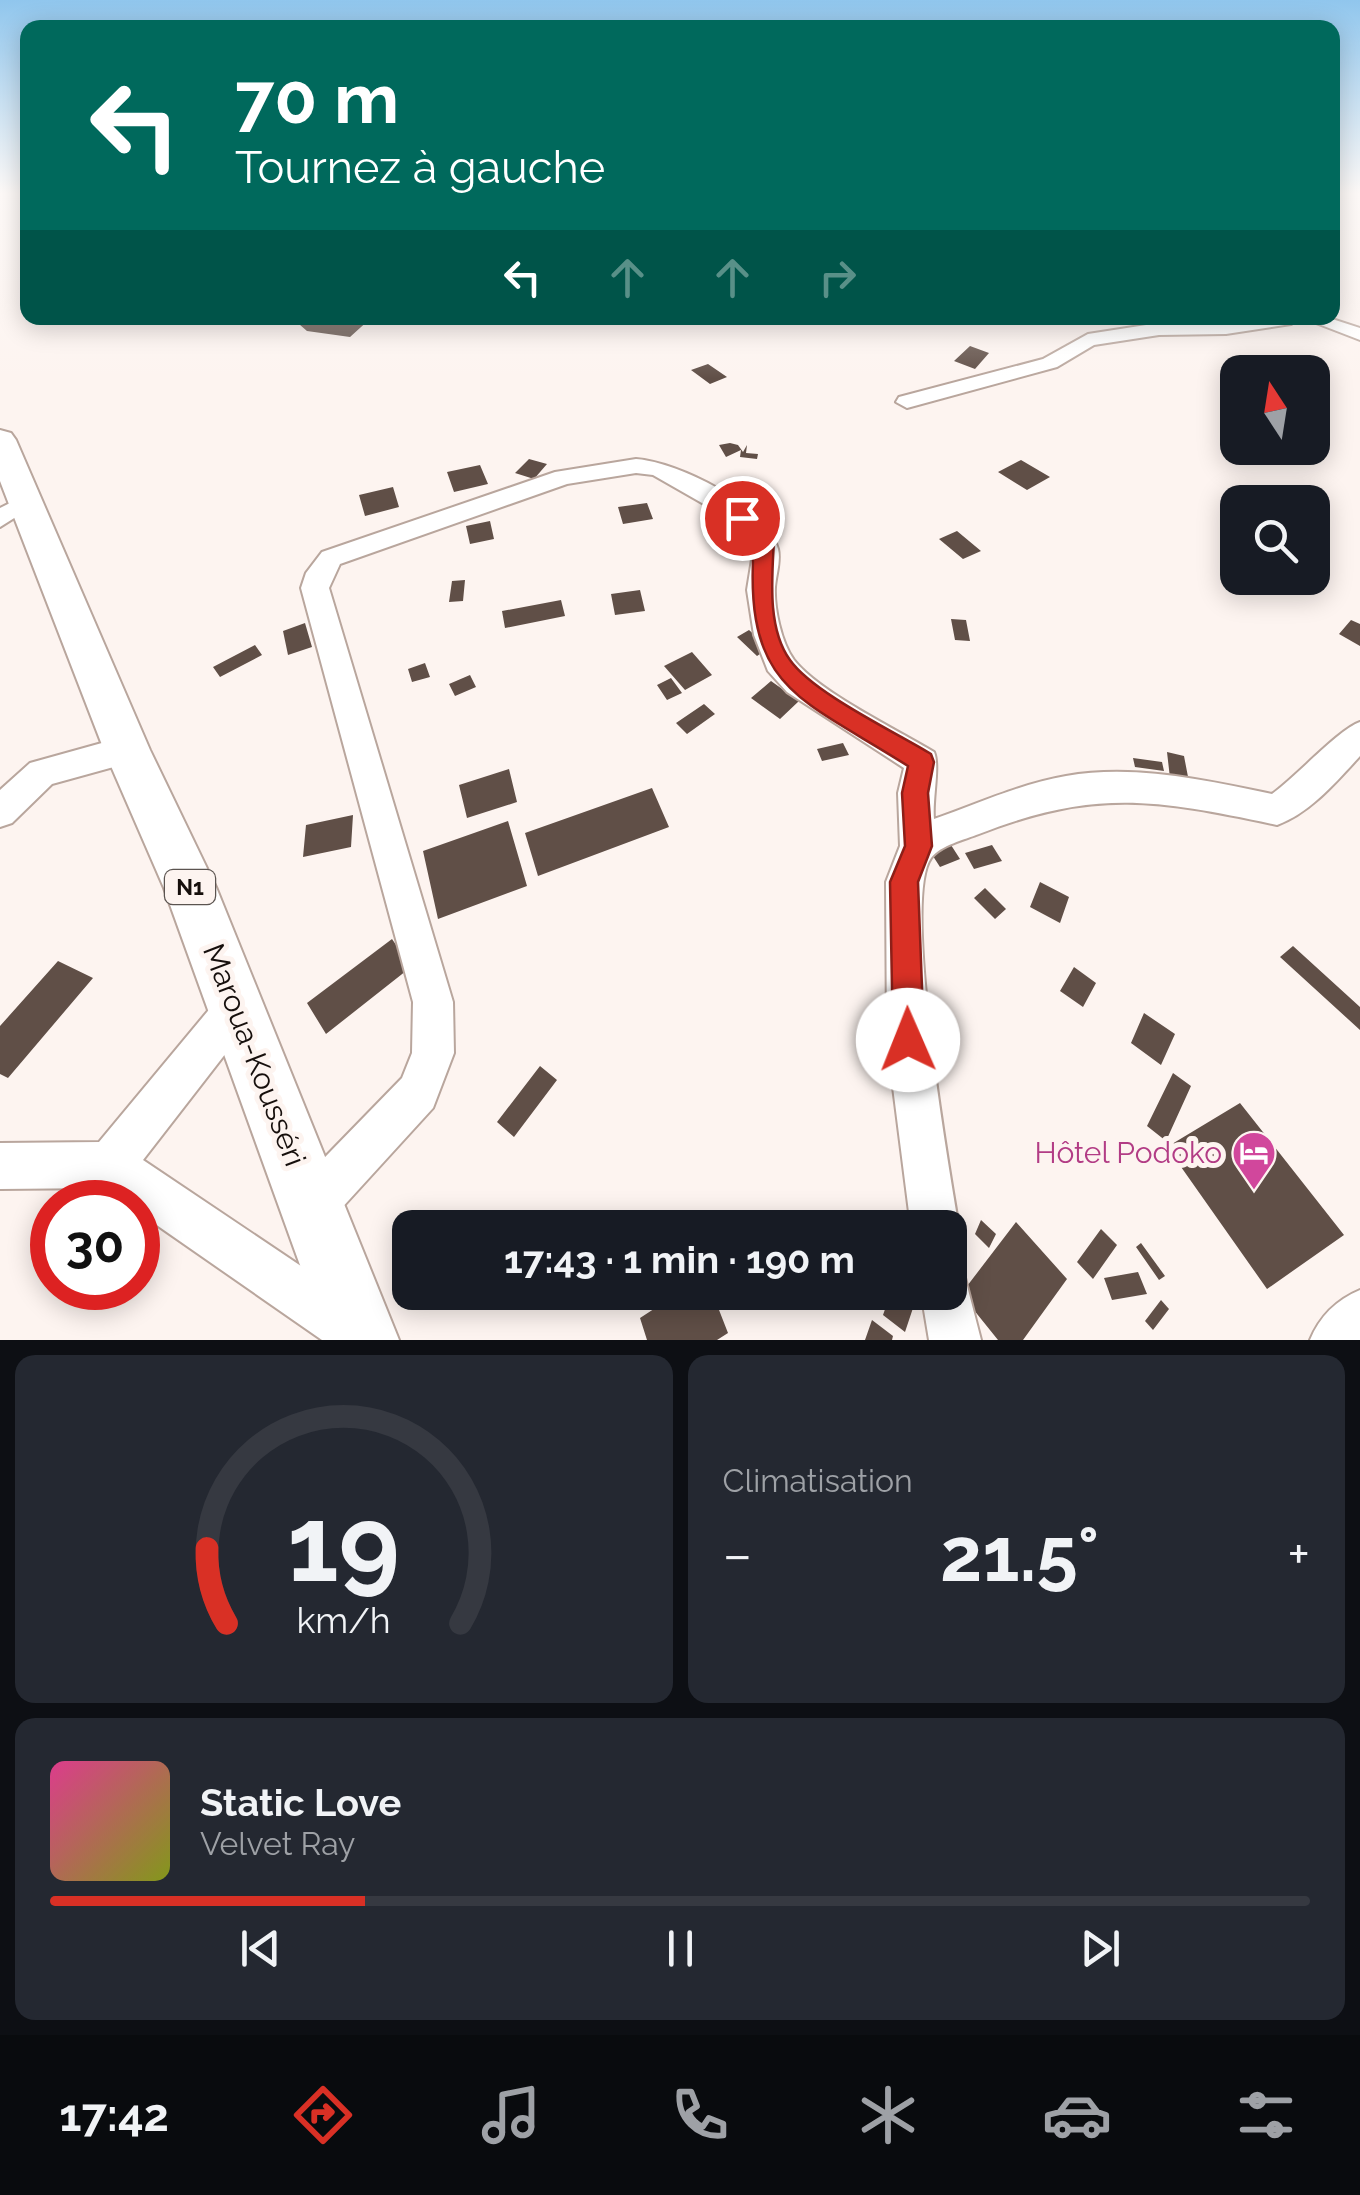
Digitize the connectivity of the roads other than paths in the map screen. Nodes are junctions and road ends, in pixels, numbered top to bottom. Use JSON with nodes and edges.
{"nodes":[{"id":1,"x":1238,"y":325,"type":"edge"},
{"id":2,"x":1333,"y":325,"type":"edge"},
{"id":3,"x":1360,"y":334,"type":"edge"},
{"id":4,"x":907,"y":402,"type":"dead end"},
{"id":5,"x":0,"y":440,"type":"edge"},
{"id":6,"x":13,"y":511,"type":"edge"},
{"id":7,"x":1360,"y":735,"type":"edge"},
{"id":8,"x":128,"y":750,"type":"junction"},
{"id":9,"x":42,"y":773,"type":"junction"},
{"id":10,"x":0,"y":775,"type":"edge"},
{"id":11,"x":0,"y":812,"type":"edge"},
{"id":12,"x":918,"y":846,"type":"junction"},
{"id":13,"x":236,"y":1008,"type":"junction"},
{"id":14,"x":110,"y":1165,"type":"junction"},
{"id":15,"x":0,"y":1166,"type":"edge"},
{"id":16,"x":312,"y":1206,"type":"junction"},
{"id":17,"x":932,"y":1210,"type":"edge"},
{"id":18,"x":949,"y":1310,"type":"edge"},
{"id":19,"x":1360,"y":1315,"type":"edge"},
{"id":20,"x":362,"y":1338,"type":"edge"},
{"id":21,"x":955,"y":1340,"type":"edge"},
{"id":22,"x":1336,"y":1340,"type":"edge"}],
"edges":[{"from":1,"to":4,"type":"street"},
{"from":2,"to":3,"type":"street"},
{"from":5,"to":6,"type":"highway","name":"Maroua-Kousséri","number":"N1"},
{"from":6,"to":8,"type":"highway","name":"Maroua-Kousséri","number":"N1"},
{"from":7,"to":12,"type":"street"},
{"from":8,"to":9,"type":"street"},
{"from":8,"to":13,"type":"highway","name":"Maroua-Kousséri","number":"N1"},
{"from":9,"to":10,"type":"street"},
{"from":9,"to":11,"type":"street"},
{"from":12,"to":16,"type":"street"},
{"from":12,"to":17,"type":"street"},
{"from":13,"to":14,"type":"street"},
{"from":13,"to":16,"type":"highway","name":"Maroua-Kousséri","number":"N1"},
{"from":14,"to":15,"type":"street"},
{"from":14,"to":20,"type":"street"},
{"from":16,"to":20,"type":"highway","name":"Maroua-Kousséri","number":"N1"},
{"from":18,"to":21,"type":"street"},
{"from":19,"to":22,"type":"street"}]}
